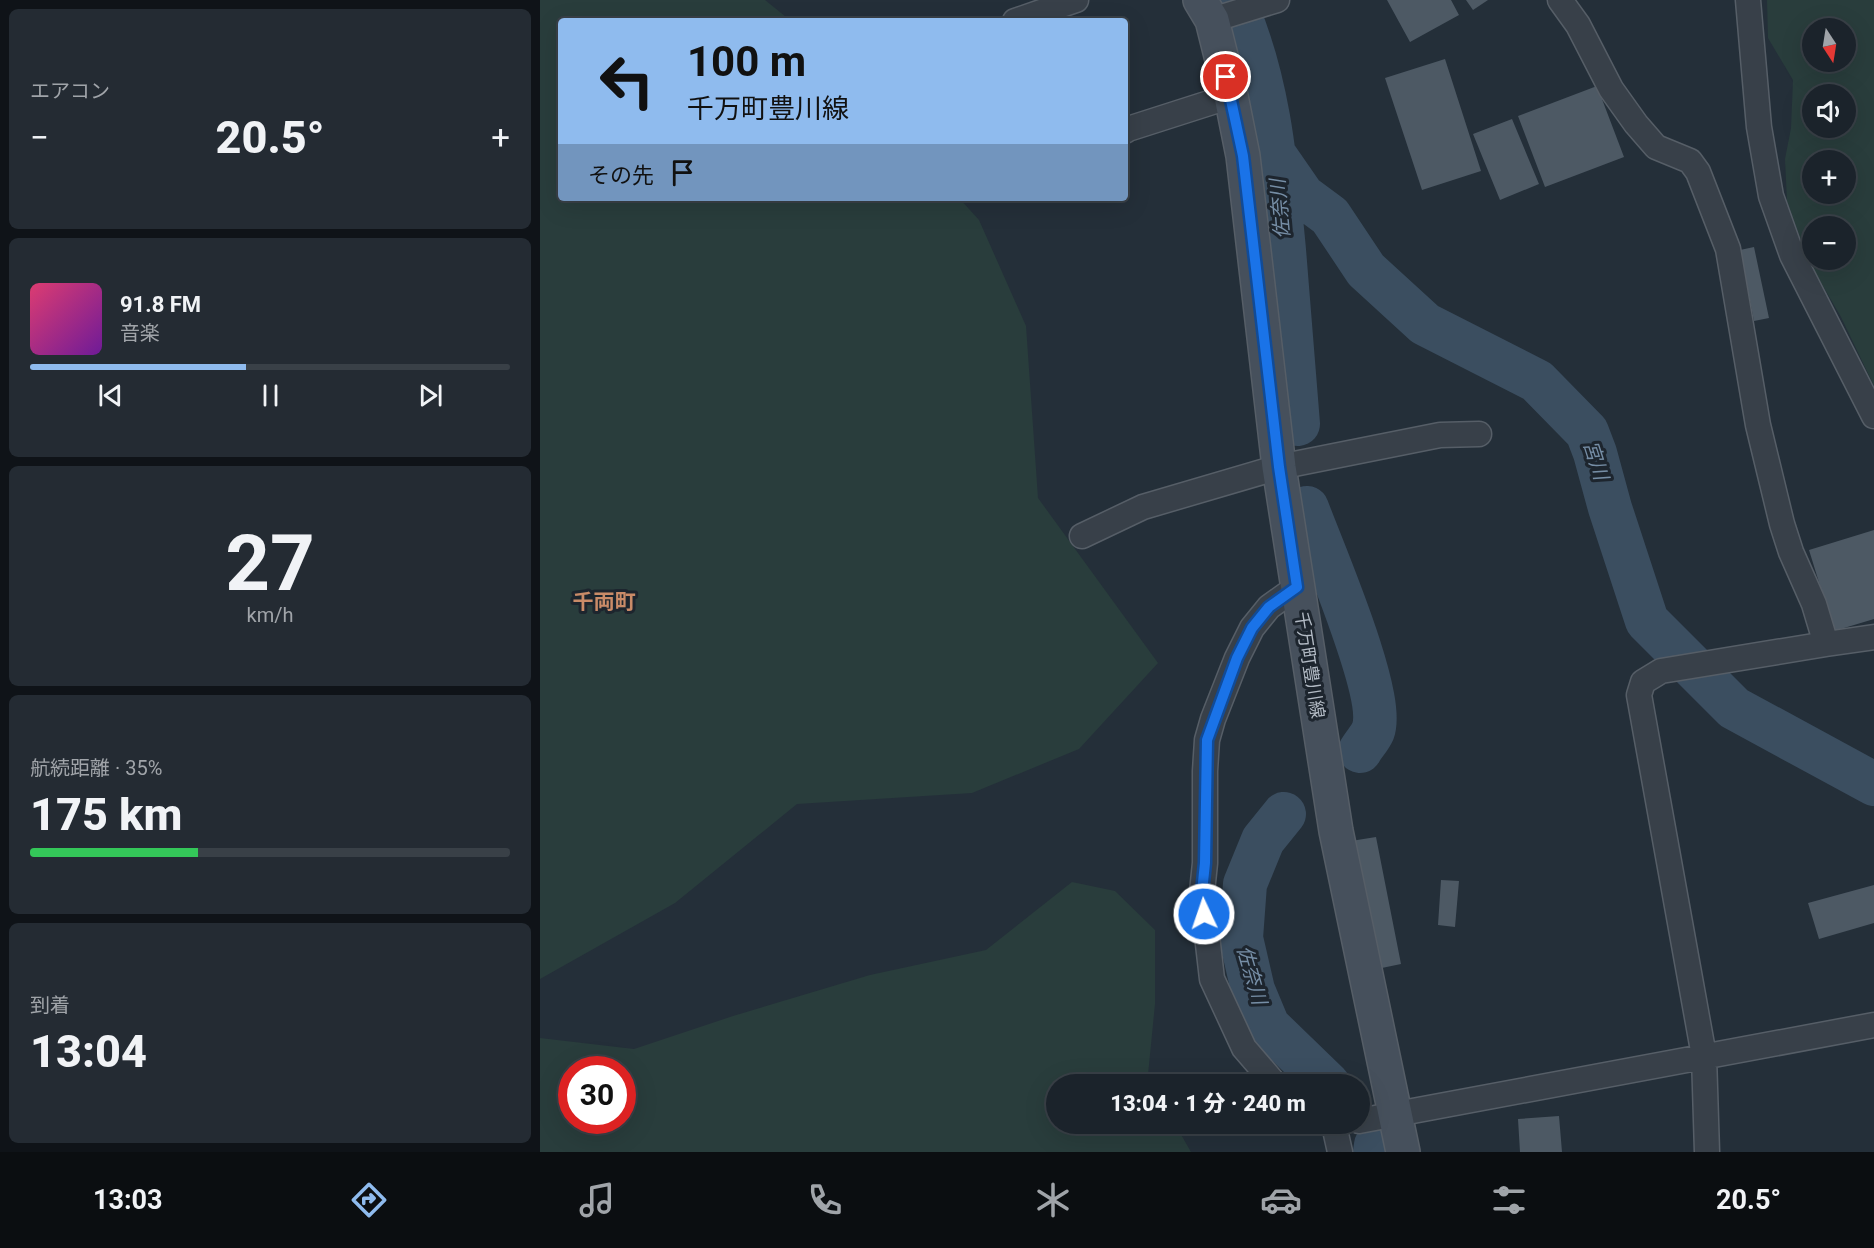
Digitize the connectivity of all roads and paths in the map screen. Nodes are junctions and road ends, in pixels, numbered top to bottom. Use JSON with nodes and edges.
{"nodes":[{"id":1,"x":1076,"y":0,"type":"edge"},
{"id":2,"x":1277,"y":0,"type":"edge"},
{"id":3,"x":1560,"y":0,"type":"edge"},
{"id":4,"x":1748,"y":0,"type":"edge"},
{"id":5,"x":1206,"y":10,"type":"edge"},
{"id":6,"x":1024,"y":18,"type":"edge"},
{"id":7,"x":1231,"y":96,"type":"junction"},
{"id":8,"x":1128,"y":129,"type":"edge"},
{"id":9,"x":1874,"y":416,"type":"edge"},
{"id":10,"x":1479,"y":434,"type":"dead end"},
{"id":11,"x":1279,"y":467,"type":"junction"},
{"id":12,"x":1082,"y":536,"type":"dead end"},
{"id":13,"x":1297,"y":587,"type":"junction"},
{"id":14,"x":1874,"y":637,"type":"edge"},
{"id":15,"x":1826,"y":644,"type":"junction"},
{"id":16,"x":1874,"y":1025,"type":"edge"},
{"id":17,"x":1704,"y":1056,"type":"junction"},
{"id":18,"x":1266,"y":1074,"type":"edge"},
{"id":19,"x":1396,"y":1115,"type":"junction"},
{"id":20,"x":1370,"y":1119,"type":"edge"},
{"id":21,"x":1337,"y":1134,"type":"edge"},
{"id":22,"x":1340,"y":1152,"type":"edge"},
{"id":23,"x":1403,"y":1152,"type":"edge"},
{"id":24,"x":1707,"y":1152,"type":"edge"}],
"edges":[{"from":1,"to":6,"type":"street"},
{"from":2,"to":5,"type":"street"},
{"from":3,"to":15,"type":"street"},
{"from":4,"to":9,"type":"street"},
{"from":5,"to":7,"type":"main road","name":"千万町豊川線"},
{"from":7,"to":8,"type":"street"},
{"from":7,"to":11,"type":"main road","name":"千万町豊川線"},
{"from":10,"to":11,"type":"street"},
{"from":11,"to":12,"type":"street"},
{"from":11,"to":13,"type":"main road","name":"千万町豊川線"},
{"from":13,"to":18,"type":"street"},
{"from":13,"to":19,"type":"main road","name":"千万町豊川線"},
{"from":14,"to":15,"type":"street"},
{"from":15,"to":17,"type":"street"},
{"from":16,"to":17,"type":"street"},
{"from":17,"to":19,"type":"street"},
{"from":17,"to":24,"type":"street"},
{"from":19,"to":20,"type":"street"},
{"from":19,"to":23,"type":"main road","name":"千万町豊川線"},
{"from":21,"to":22,"type":"street"}]}
